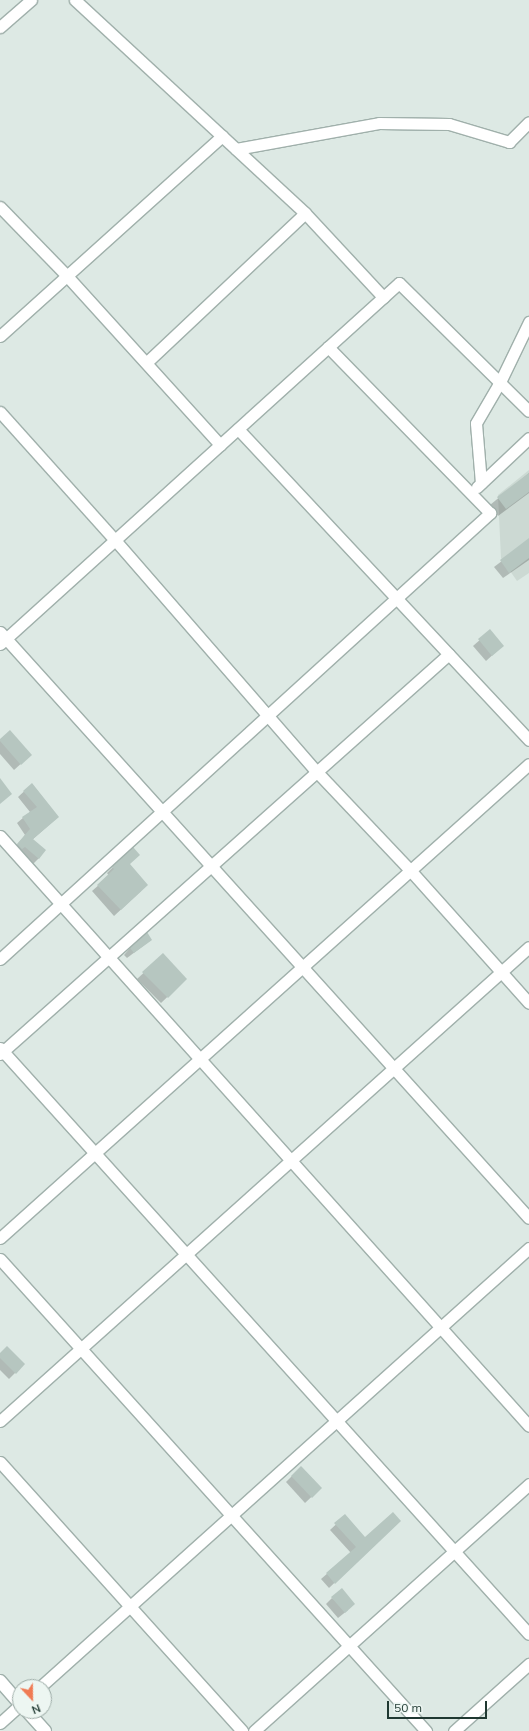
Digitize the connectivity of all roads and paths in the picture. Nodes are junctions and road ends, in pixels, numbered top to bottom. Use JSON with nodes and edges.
{"nodes":[{"id":1,"x":32,"y":0,"type":"edge"},
{"id":2,"x":75,"y":0,"type":"edge"},
{"id":3,"x":0,"y":27,"type":"edge"},
{"id":4,"x":529,"y":122,"type":"edge"},
{"id":5,"x":222,"y":136,"type":"junction"},
{"id":6,"x":236,"y":149,"type":"junction"},
{"id":7,"x":0,"y":207,"type":"edge"},
{"id":8,"x":305,"y":213,"type":"junction"},
{"id":9,"x":67,"y":276,"type":"junction"},
{"id":10,"x":383,"y":297,"type":"junction"},
{"id":11,"x":529,"y":322,"type":"edge"},
{"id":12,"x":0,"y":336,"type":"edge"},
{"id":13,"x":328,"y":347,"type":"junction"},
{"id":14,"x":147,"y":362,"type":"junction"},
{"id":15,"x":500,"y":382,"type":"junction"},
{"id":16,"x":529,"y":411,"type":"edge"},
{"id":17,"x":0,"y":412,"type":"edge"},
{"id":18,"x":238,"y":429,"type":"junction"},
{"id":19,"x":529,"y":438,"type":"edge"},
{"id":20,"x":220,"y":445,"type":"junction"},
{"id":21,"x":481,"y":483,"type":"junction"},
{"id":22,"x":470,"y":493,"type":"junction"},
{"id":23,"x":115,"y":540,"type":"junction"},
{"id":24,"x":396,"y":598,"type":"junction"},
{"id":25,"x":2,"y":638,"type":"edge"},
{"id":26,"x":449,"y":654,"type":"junction"},
{"id":27,"x":268,"y":715,"type":"junction"},
{"id":28,"x":529,"y":740,"type":"edge"},
{"id":29,"x":529,"y":764,"type":"edge"},
{"id":30,"x":317,"y":772,"type":"junction"},
{"id":31,"x":162,"y":811,"type":"junction"},
{"id":32,"x":0,"y":836,"type":"edge"},
{"id":33,"x":211,"y":866,"type":"junction"},
{"id":34,"x":410,"y":870,"type":"junction"},
{"id":35,"x":60,"y":904,"type":"junction"},
{"id":36,"x":529,"y":947,"type":"edge"},
{"id":37,"x":109,"y":957,"type":"junction"},
{"id":38,"x":0,"y":959,"type":"edge"},
{"id":39,"x":302,"y":967,"type":"junction"},
{"id":40,"x":501,"y":972,"type":"junction"},
{"id":41,"x":529,"y":1003,"type":"edge"},
{"id":42,"x":1,"y":1051,"type":"edge"},
{"id":43,"x":200,"y":1059,"type":"junction"},
{"id":44,"x":394,"y":1068,"type":"junction"},
{"id":45,"x":95,"y":1153,"type":"junction"},
{"id":46,"x":291,"y":1160,"type":"junction"},
{"id":47,"x":529,"y":1218,"type":"edge"},
{"id":48,"x":0,"y":1238,"type":"edge"},
{"id":49,"x":529,"y":1248,"type":"edge"},
{"id":50,"x":186,"y":1254,"type":"junction"},
{"id":51,"x":0,"y":1259,"type":"edge"},
{"id":52,"x":440,"y":1328,"type":"junction"},
{"id":53,"x":81,"y":1348,"type":"junction"},
{"id":54,"x":0,"y":1421,"type":"edge"},
{"id":55,"x":337,"y":1421,"type":"junction"},
{"id":56,"x":529,"y":1426,"type":"edge"},
{"id":57,"x":0,"y":1462,"type":"edge"},
{"id":58,"x":529,"y":1484,"type":"edge"},
{"id":59,"x":231,"y":1516,"type":"junction"},
{"id":60,"x":454,"y":1551,"type":"junction"},
{"id":61,"x":130,"y":1607,"type":"junction"},
{"id":62,"x":529,"y":1634,"type":"edge"},
{"id":63,"x":349,"y":1645,"type":"junction"},
{"id":64,"x":529,"y":1664,"type":"edge"},
{"id":65,"x":49,"y":1679,"type":"edge"},
{"id":66,"x":0,"y":1681,"type":"edge"},
{"id":67,"x":12,"y":1695,"type":"edge"},
{"id":68,"x":12,"y":1712,"type":"edge"},
{"id":69,"x":34,"y":1719,"type":"edge"},
{"id":70,"x":0,"y":1723,"type":"edge"},
{"id":71,"x":45,"y":1731,"type":"edge"},
{"id":72,"x":242,"y":1731,"type":"edge"},
{"id":73,"x":254,"y":1731,"type":"edge"},
{"id":74,"x":426,"y":1731,"type":"edge"},
{"id":75,"x":454,"y":1731,"type":"edge"}],
"edges":[{"from":1,"to":3,"type":"street"},
{"from":2,"to":5,"type":"street"},
{"from":4,"to":6,"type":"street"},
{"from":5,"to":6,"type":"street"},
{"from":5,"to":9,"type":"street"},
{"from":6,"to":8,"type":"street"},
{"from":7,"to":9,"type":"street"},
{"from":8,"to":10,"type":"street"},
{"from":8,"to":14,"type":"street"},
{"from":9,"to":12,"type":"street"},
{"from":9,"to":14,"type":"street"},
{"from":10,"to":13,"type":"street"},
{"from":10,"to":15,"type":"street"},
{"from":11,"to":15,"type":"street"},
{"from":13,"to":18,"type":"street"},
{"from":13,"to":22,"type":"street"},
{"from":14,"to":20,"type":"street"},
{"from":15,"to":16,"type":"street"},
{"from":15,"to":21,"type":"street"},
{"from":17,"to":23,"type":"street"},
{"from":18,"to":20,"type":"street"},
{"from":18,"to":24,"type":"street"},
{"from":19,"to":21,"type":"street"},
{"from":20,"to":23,"type":"street"},
{"from":21,"to":22,"type":"street"},
{"from":22,"to":24,"type":"street"},
{"from":23,"to":25,"type":"street"},
{"from":23,"to":27,"type":"street"},
{"from":24,"to":26,"type":"street"},
{"from":24,"to":27,"type":"street"},
{"from":25,"to":31,"type":"street"},
{"from":26,"to":28,"type":"street"},
{"from":26,"to":30,"type":"street"},
{"from":27,"to":30,"type":"street"},
{"from":27,"to":31,"type":"street"},
{"from":29,"to":34,"type":"street"},
{"from":30,"to":33,"type":"street"},
{"from":30,"to":34,"type":"street"},
{"from":31,"to":33,"type":"street"},
{"from":31,"to":35,"type":"street"},
{"from":32,"to":35,"type":"street"},
{"from":33,"to":37,"type":"street"},
{"from":33,"to":39,"type":"street"},
{"from":34,"to":39,"type":"street"},
{"from":34,"to":40,"type":"street"},
{"from":35,"to":37,"type":"street"},
{"from":35,"to":38,"type":"street"},
{"from":36,"to":40,"type":"street"},
{"from":37,"to":42,"type":"street"},
{"from":37,"to":43,"type":"street"},
{"from":39,"to":43,"type":"street"},
{"from":39,"to":44,"type":"street"},
{"from":40,"to":41,"type":"street"},
{"from":40,"to":44,"type":"street"},
{"from":42,"to":45,"type":"street"},
{"from":43,"to":45,"type":"street"},
{"from":43,"to":46,"type":"street"},
{"from":44,"to":46,"type":"street"},
{"from":44,"to":47,"type":"street"},
{"from":45,"to":48,"type":"street"},
{"from":45,"to":50,"type":"street"},
{"from":46,"to":50,"type":"street"},
{"from":46,"to":52,"type":"street"},
{"from":49,"to":52,"type":"street"},
{"from":50,"to":53,"type":"street"},
{"from":50,"to":55,"type":"street"},
{"from":51,"to":53,"type":"street"},
{"from":52,"to":55,"type":"street"},
{"from":52,"to":56,"type":"street"},
{"from":53,"to":54,"type":"street"},
{"from":53,"to":59,"type":"street"},
{"from":55,"to":59,"type":"street"},
{"from":55,"to":60,"type":"street"},
{"from":57,"to":61,"type":"street"},
{"from":58,"to":60,"type":"street"},
{"from":59,"to":61,"type":"street"},
{"from":59,"to":63,"type":"street"},
{"from":60,"to":62,"type":"street"},
{"from":60,"to":63,"type":"street"},
{"from":61,"to":65,"type":"street"},
{"from":61,"to":72,"type":"street"},
{"from":63,"to":73,"type":"street"},
{"from":63,"to":74,"type":"street"},
{"from":64,"to":75,"type":"street"},
{"from":66,"to":67,"type":"street"},
{"from":68,"to":70,"type":"street"},
{"from":69,"to":71,"type":"street"}]}
